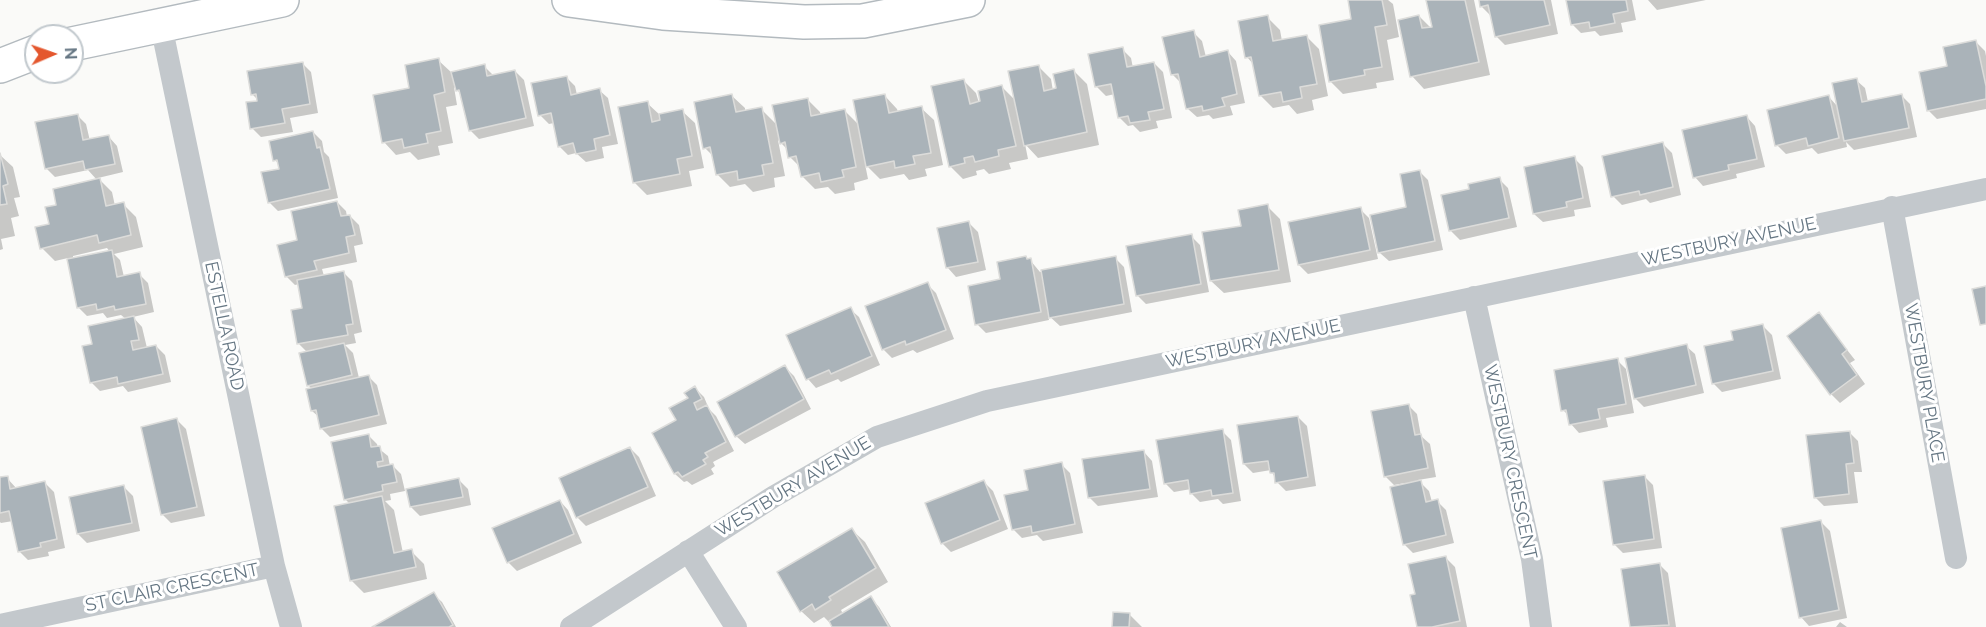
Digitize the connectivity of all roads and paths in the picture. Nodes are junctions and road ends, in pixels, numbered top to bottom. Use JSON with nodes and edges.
{"nodes":[{"id":1,"x":282,"y":0,"type":"edge"},
{"id":2,"x":568,"y":0,"type":"edge"},
{"id":3,"x":968,"y":0,"type":"edge"},
{"id":4,"x":161,"y":25,"type":"junction"},
{"id":5,"x":84,"y":41,"type":"edge"},
{"id":6,"x":24,"y":57,"type":"edge"},
{"id":7,"x":0,"y":66,"type":"edge"},
{"id":8,"x":1986,"y":189,"type":"edge"},
{"id":9,"x":1892,"y":207,"type":"junction"},
{"id":10,"x":1474,"y":297,"type":"junction"},
{"id":11,"x":688,"y":551,"type":"junction"},
{"id":12,"x":1956,"y":558,"type":"dead end"},
{"id":13,"x":274,"y":566,"type":"junction"},
{"id":14,"x":0,"y":625,"type":"edge"},
{"id":15,"x":291,"y":627,"type":"edge"},
{"id":16,"x":571,"y":627,"type":"edge"},
{"id":17,"x":736,"y":627,"type":"edge"},
{"id":18,"x":1541,"y":627,"type":"edge"}],
"edges":[{"from":1,"to":4,"type":"street"},
{"from":2,"to":3,"type":"street"},
{"from":4,"to":5,"type":"street"},
{"from":4,"to":13,"type":"street","name":"ESTELLA ROAD"},
{"from":6,"to":7,"type":"street"},
{"from":8,"to":9,"type":"street","name":"WESTBURY AVENUE"},
{"from":9,"to":10,"type":"street","name":"WESTBURY AVENUE"},
{"from":9,"to":12,"type":"street","name":"WESTBURY PLACE"},
{"from":10,"to":11,"type":"street","name":"WESTBURY AVENUE"},
{"from":10,"to":18,"type":"street","name":"WESTBURY CRESCENT"},
{"from":11,"to":16,"type":"street","name":"WESTBURY AVENUE"},
{"from":11,"to":17,"type":"street"},
{"from":13,"to":14,"type":"street","name":"ST CLAIR CRESCENT"},
{"from":13,"to":15,"type":"street","name":"ESTELLA ROAD"}]}
